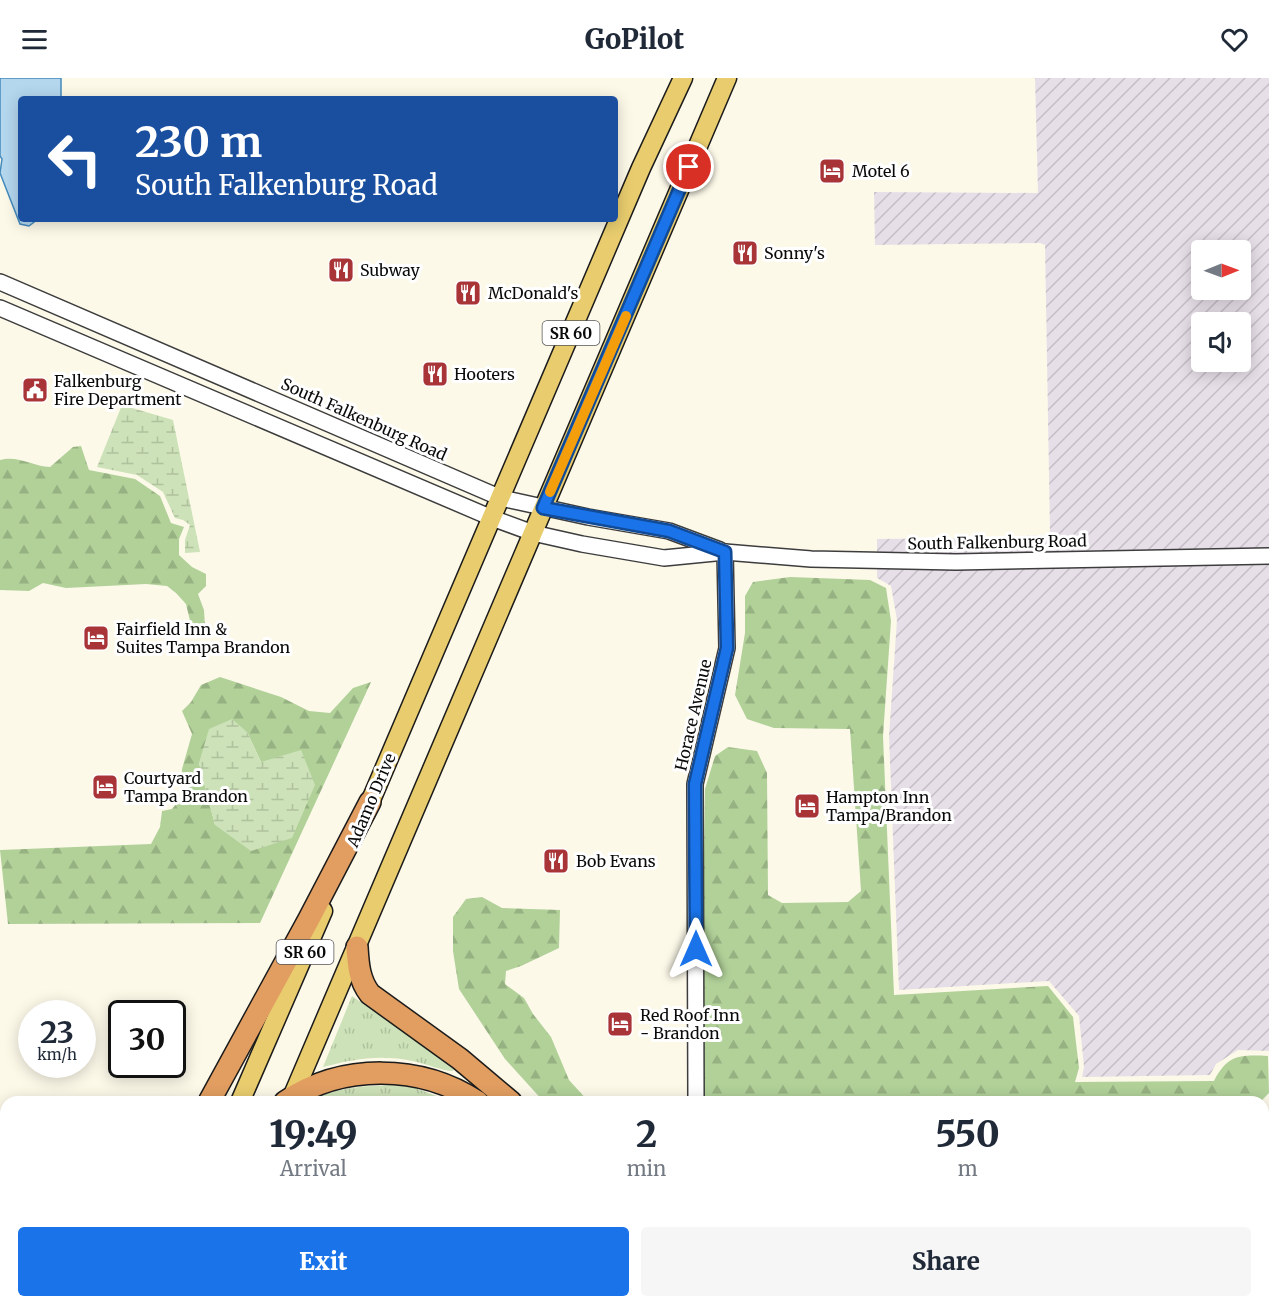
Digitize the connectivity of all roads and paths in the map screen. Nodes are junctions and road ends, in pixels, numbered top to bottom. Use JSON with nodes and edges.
{"nodes":[{"id":1,"x":683,"y":78,"type":"edge"},
{"id":2,"x":727,"y":78,"type":"edge"},
{"id":3,"x":0,"y":282,"type":"edge"},
{"id":4,"x":0,"y":308,"type":"edge"},
{"id":5,"x":76,"y":315,"type":"junction"},
{"id":6,"x":68,"y":338,"type":"junction"},
{"id":7,"x":220,"y":376,"type":"junction"},
{"id":8,"x":210,"y":397,"type":"junction"},
{"id":9,"x":501,"y":498,"type":"junction"},
{"id":10,"x":543,"y":508,"type":"junction"},
{"id":11,"x":492,"y":518,"type":"junction"},
{"id":12,"x":533,"y":533,"type":"junction"},
{"id":13,"x":725,"y":552,"type":"junction"},
{"id":14,"x":1269,"y":556,"type":"edge"},
{"id":15,"x":370,"y":802,"type":"junction"},
{"id":16,"x":357,"y":947,"type":"junction"},
{"id":17,"x":212,"y":1096,"type":"edge"},
{"id":18,"x":243,"y":1096,"type":"edge"},
{"id":19,"x":291,"y":1096,"type":"edge"},
{"id":20,"x":299,"y":1096,"type":"edge"},
{"id":21,"x":468,"y":1096,"type":"edge"},
{"id":22,"x":504,"y":1096,"type":"edge"},
{"id":23,"x":696,"y":1096,"type":"edge"}],
"edges":[{"from":1,"to":9,"type":"main road","number":"SR 60"},
{"from":2,"to":10,"type":"main road","number":"SR 60"},
{"from":3,"to":5,"type":"street","name":"South Falkenburg Road"},
{"from":4,"to":6,"type":"street","name":"South Falkenburg Road"},
{"from":5,"to":6,"type":"street"},
{"from":5,"to":7,"type":"street","name":"South Falkenburg Road"},
{"from":6,"to":8,"type":"street","name":"South Falkenburg Road"},
{"from":7,"to":8,"type":"street"},
{"from":7,"to":9,"type":"street","name":"South Falkenburg Road"},
{"from":8,"to":11,"type":"street","name":"South Falkenburg Road"},
{"from":9,"to":10,"type":"street","name":"South Falkenburg Road"},
{"from":9,"to":11,"type":"main road","name":"Adamo Drive","number":"SR 60"},
{"from":10,"to":12,"type":"main road","number":"SR 60"},
{"from":10,"to":13,"type":"street","name":"South Falkenburg Road"},
{"from":11,"to":12,"type":"street","name":"South Falkenburg Road"},
{"from":11,"to":15,"type":"main road","name":"Adamo Drive","number":"SR 60"},
{"from":12,"to":13,"type":"street","name":"South Falkenburg Road"},
{"from":12,"to":16,"type":"main road","number":"SR 60"},
{"from":13,"to":14,"type":"street","name":"South Falkenburg Road"},
{"from":13,"to":23,"type":"street","name":"Horace Avenue"},
{"from":15,"to":17,"type":"highway"},
{"from":15,"to":18,"type":"main road","name":"Adamo Drive","number":"SR 60"},
{"from":16,"to":19,"type":"main road","number":"SR 60"},
{"from":16,"to":22,"type":"highway"},
{"from":20,"to":21,"type":"highway"}]}
